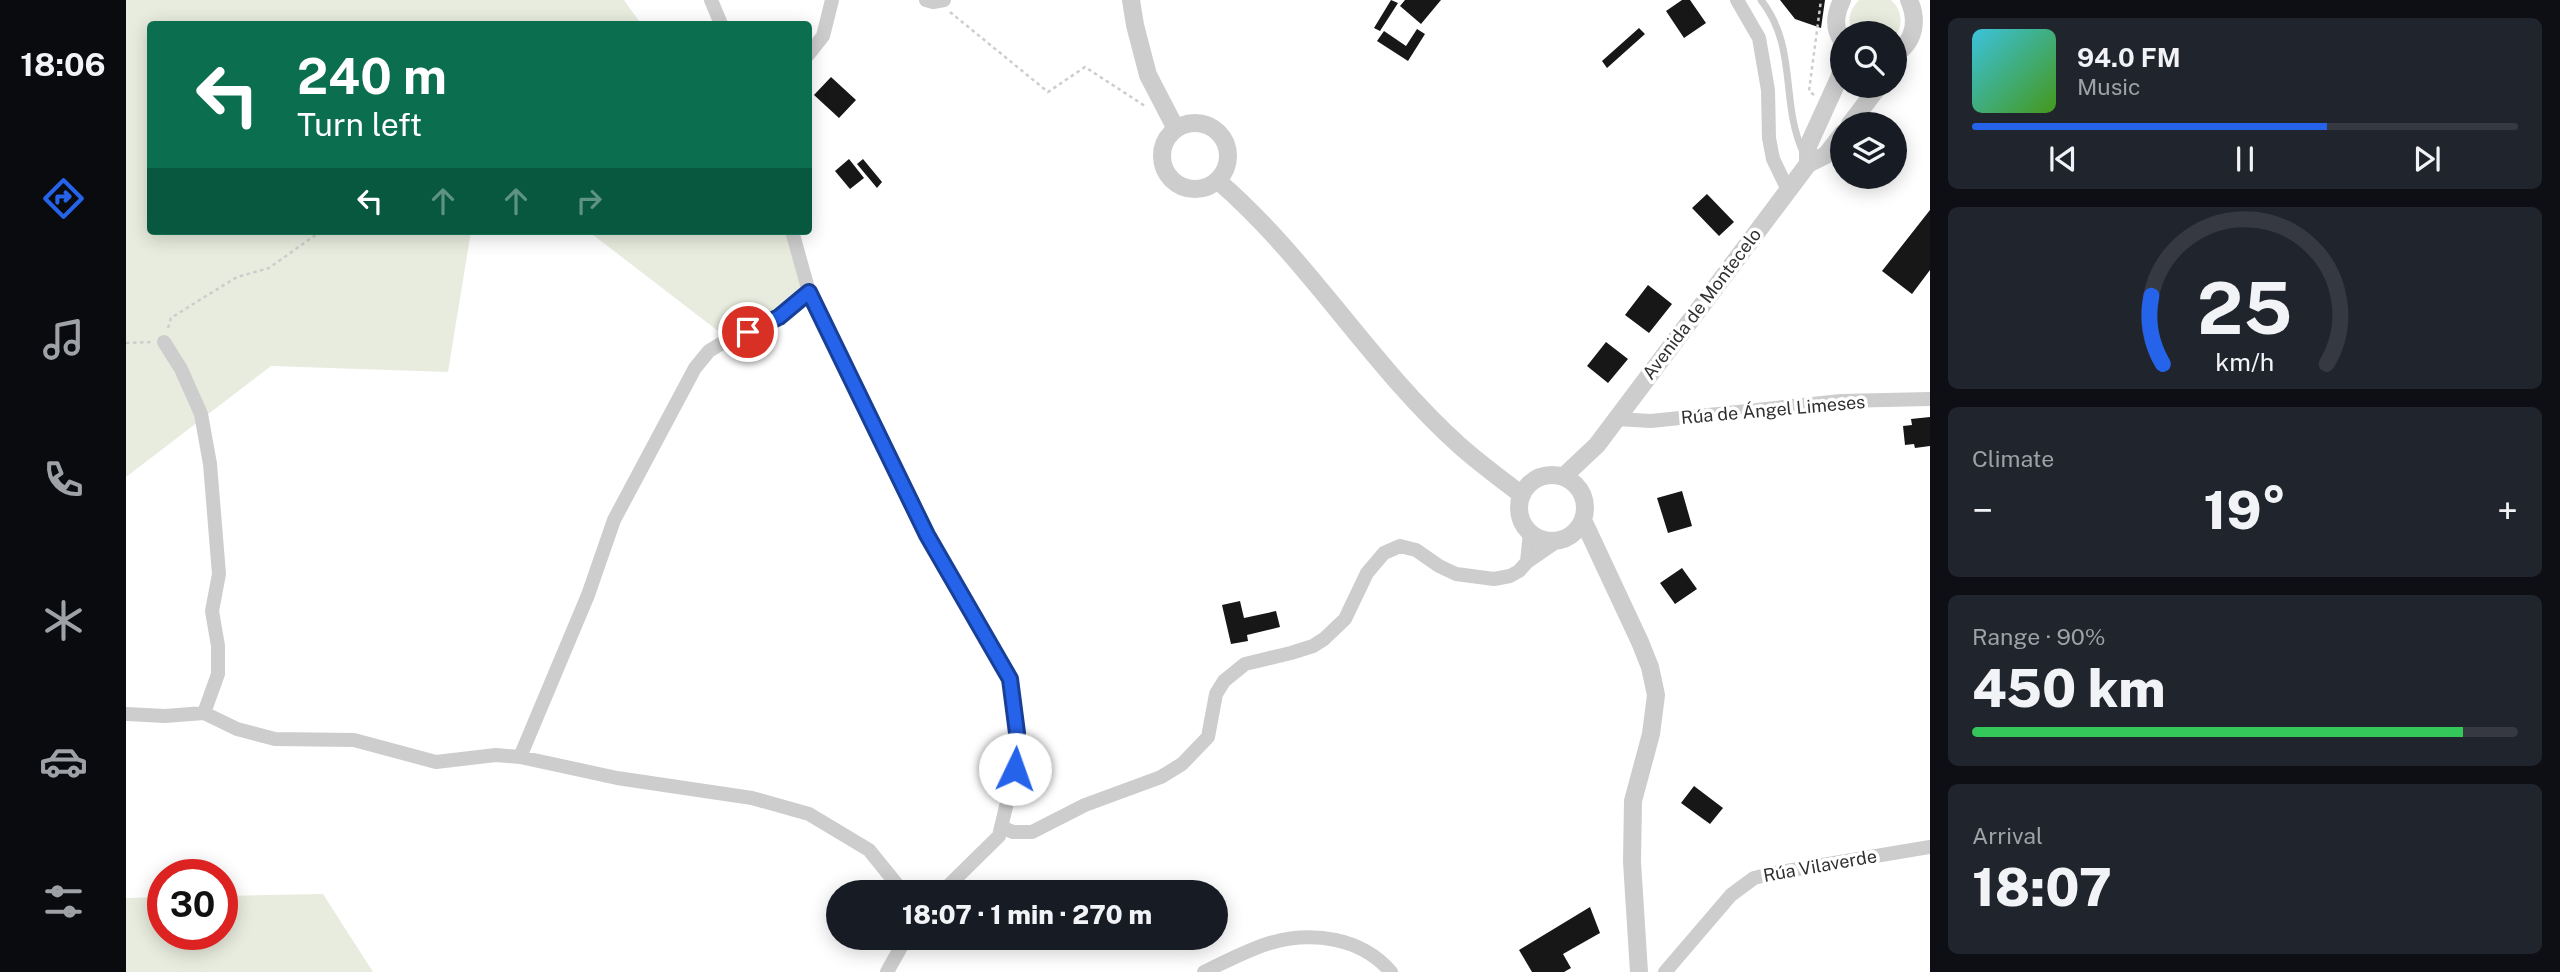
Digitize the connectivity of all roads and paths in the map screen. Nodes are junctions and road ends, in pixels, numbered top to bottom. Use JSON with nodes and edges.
{"nodes":[{"id":1,"x":711,"y":0,"type":"edge"},
{"id":2,"x":832,"y":0,"type":"edge"},
{"id":3,"x":926,"y":0,"type":"edge"},
{"id":4,"x":1131,"y":0,"type":"edge"},
{"id":5,"x":1737,"y":0,"type":"edge"},
{"id":6,"x":1761,"y":0,"type":"edge"},
{"id":7,"x":1821,"y":0,"type":"edge"},
{"id":8,"x":1842,"y":0,"type":"edge"},
{"id":9,"x":943,"y":1,"type":"edge"},
{"id":10,"x":1913,"y":3,"type":"edge"},
{"id":11,"x":720,"y":21,"type":"edge"},
{"id":12,"x":1836,"y":21,"type":"edge"},
{"id":13,"x":1907,"y":42,"type":"edge"},
{"id":14,"x":812,"y":50,"type":"edge"},
{"id":15,"x":1830,"y":97,"type":"edge"},
{"id":16,"x":1870,"y":98,"type":"edge"},
{"id":17,"x":1827,"y":105,"type":"junction"},
{"id":18,"x":1153,"y":112,"type":"dead end"},
{"id":19,"x":1859,"y":112,"type":"edge"},
{"id":20,"x":1176,"y":129,"type":"junction"},
{"id":21,"x":1830,"y":150,"type":"edge"},
{"id":22,"x":1808,"y":164,"type":"junction"},
{"id":23,"x":1217,"y":180,"type":"junction"},
{"id":24,"x":1788,"y":190,"type":"junction"},
{"id":25,"x":315,"y":235,"type":"edge"},
{"id":26,"x":793,"y":235,"type":"edge"},
{"id":27,"x":809,"y":292,"type":"junction"},
{"id":28,"x":164,"y":342,"type":"junction"},
{"id":29,"x":126,"y":343,"type":"edge"},
{"id":30,"x":1930,"y":399,"type":"edge"},
{"id":31,"x":1616,"y":419,"type":"junction"},
{"id":32,"x":1597,"y":445,"type":"junction"},
{"id":33,"x":1563,"y":477,"type":"junction"},
{"id":34,"x":1581,"y":492,"type":"junction"},
{"id":35,"x":1522,"y":495,"type":"junction"},
{"id":36,"x":1572,"y":531,"type":"junction"},
{"id":37,"x":1530,"y":532,"type":"junction"},
{"id":38,"x":1527,"y":562,"type":"junction"},
{"id":39,"x":204,"y":713,"type":"junction"},
{"id":40,"x":126,"y":714,"type":"edge"},
{"id":41,"x":520,"y":757,"type":"junction"},
{"id":42,"x":1001,"y":827,"type":"junction"},
{"id":43,"x":1930,"y":847,"type":"edge"},
{"id":44,"x":893,"y":880,"type":"edge"},
{"id":45,"x":954,"y":880,"type":"edge"},
{"id":46,"x":899,"y":950,"type":"edge"},
{"id":47,"x":887,"y":972,"type":"edge"},
{"id":48,"x":1204,"y":972,"type":"edge"},
{"id":49,"x":1391,"y":972,"type":"edge"},
{"id":50,"x":1639,"y":972,"type":"edge"},
{"id":51,"x":1665,"y":972,"type":"edge"}],
"edges":[{"from":1,"to":11,"type":"street"},
{"from":2,"to":14,"type":"street"},
{"from":3,"to":9,"type":"street"},
{"from":4,"to":20,"type":"street"},
{"from":5,"to":24,"type":"street"},
{"from":6,"to":22,"type":"lane"},
{"from":7,"to":17,"type":"path"},
{"from":8,"to":12,"type":"street"},
{"from":9,"to":18,"type":"path"},
{"from":10,"to":13,"type":"street"},
{"from":15,"to":17,"type":"street","name":"Avenida de Montecelo"},
{"from":16,"to":19,"type":"street"},
{"from":17,"to":22,"type":"street","name":"Avenida de Montecelo"},
{"from":20,"to":23,"type":"street"},
{"from":20,"to":23,"type":"street"},
{"from":21,"to":22,"type":"street","name":"Avenida de Montecelo"},
{"from":22,"to":24,"type":"street","name":"Avenida de Montecelo"},
{"from":23,"to":35,"type":"street"},
{"from":24,"to":31,"type":"street","name":"Avenida de Montecelo"},
{"from":25,"to":28,"type":"path"},
{"from":26,"to":27,"type":"street"},
{"from":27,"to":41,"type":"street"},
{"from":27,"to":42,"type":"street"},
{"from":28,"to":29,"type":"path"},
{"from":28,"to":39,"type":"street"},
{"from":30,"to":31,"type":"street","name":"Rúa de Ángel Limeses"},
{"from":31,"to":32,"type":"street","name":"Avenida de Montecelo"},
{"from":32,"to":33,"type":"street","name":"Avenida de Montecelo"},
{"from":32,"to":34,"type":"street","name":"Avenida de Montecelo"},
{"from":33,"to":34,"type":"street"},
{"from":33,"to":35,"type":"street"},
{"from":34,"to":36,"type":"street"},
{"from":35,"to":37,"type":"street"},
{"from":36,"to":37,"type":"street"},
{"from":36,"to":38,"type":"street"},
{"from":36,"to":50,"type":"street"},
{"from":37,"to":38,"type":"street"},
{"from":38,"to":42,"type":"street"},
{"from":39,"to":40,"type":"street"},
{"from":39,"to":41,"type":"street"},
{"from":41,"to":44,"type":"street"},
{"from":42,"to":45,"type":"street"},
{"from":43,"to":51,"type":"street","name":"Rúa Vilaverde"},
{"from":46,"to":47,"type":"street"},
{"from":48,"to":49,"type":"street"}]}
